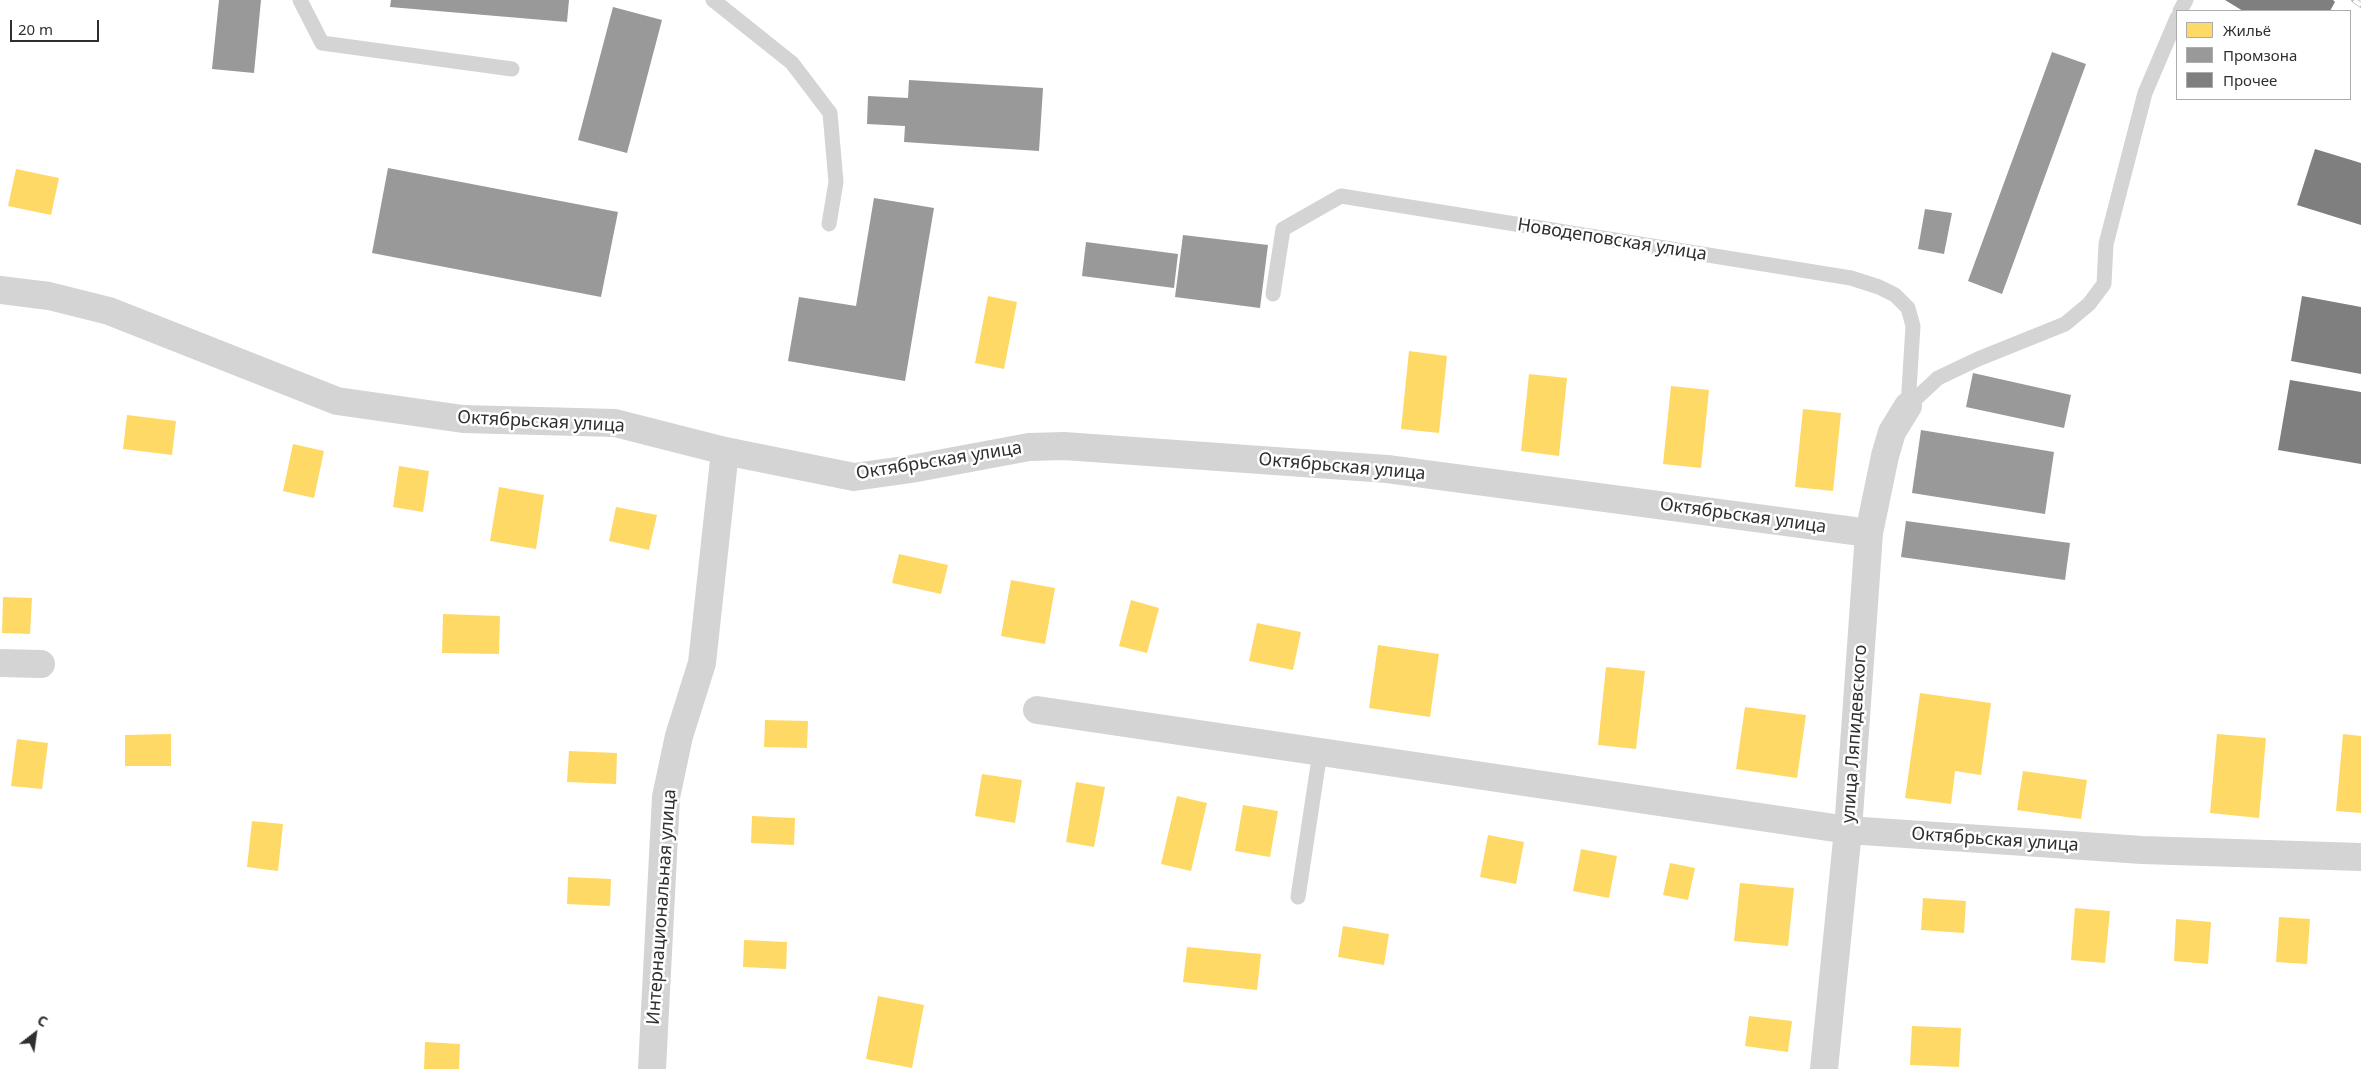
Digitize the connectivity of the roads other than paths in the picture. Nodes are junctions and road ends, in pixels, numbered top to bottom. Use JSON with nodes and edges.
{"nodes":[{"id":1,"x":300,"y":0,"type":"edge"},
{"id":2,"x":713,"y":0,"type":"edge"},
{"id":3,"x":2176,"y":20,"type":"edge"},
{"id":4,"x":512,"y":70,"type":"dead end"},
{"id":5,"x":829,"y":224,"type":"dead end"},
{"id":6,"x":0,"y":290,"type":"edge"},
{"id":7,"x":1272,"y":294,"type":"dead end"},
{"id":8,"x":1908,"y":406,"type":"junction"},
{"id":9,"x":725,"y":451,"type":"junction"},
{"id":10,"x":1869,"y":533,"type":"junction"},
{"id":11,"x":0,"y":663,"type":"edge"},
{"id":12,"x":41,"y":664,"type":"dead end"},
{"id":13,"x":1037,"y":710,"type":"dead end"},
{"id":14,"x":1320,"y":752,"type":"junction"},
{"id":15,"x":1848,"y":830,"type":"junction"},
{"id":16,"x":2361,"y":857,"type":"edge"},
{"id":17,"x":1298,"y":897,"type":"dead end"},
{"id":18,"x":652,"y":1069,"type":"edge"},
{"id":19,"x":1824,"y":1069,"type":"edge"}],
"edges":[{"from":1,"to":4,"type":"lane"},
{"from":2,"to":5,"type":"lane"},
{"from":3,"to":8,"type":"lane"},
{"from":6,"to":9,"type":"street","name":"Октябрьская улица"},
{"from":7,"to":8,"type":"lane","name":"Новодеповская улица"},
{"from":8,"to":10,"type":"street","name":"улица Ляпидевского"},
{"from":9,"to":10,"type":"street","name":"Октябрьская улица"},
{"from":9,"to":18,"type":"street","name":"Интернациональная улица"},
{"from":10,"to":15,"type":"street","name":"улица Ляпидевского"},
{"from":11,"to":12,"type":"street"},
{"from":13,"to":14,"type":"street","name":"Октябрьская улица"},
{"from":14,"to":15,"type":"street","name":"Октябрьская улица"},
{"from":14,"to":17,"type":"lane"},
{"from":15,"to":16,"type":"street","name":"Октябрьская улица"},
{"from":15,"to":19,"type":"street","name":"улица Ляпидевского"}]}
